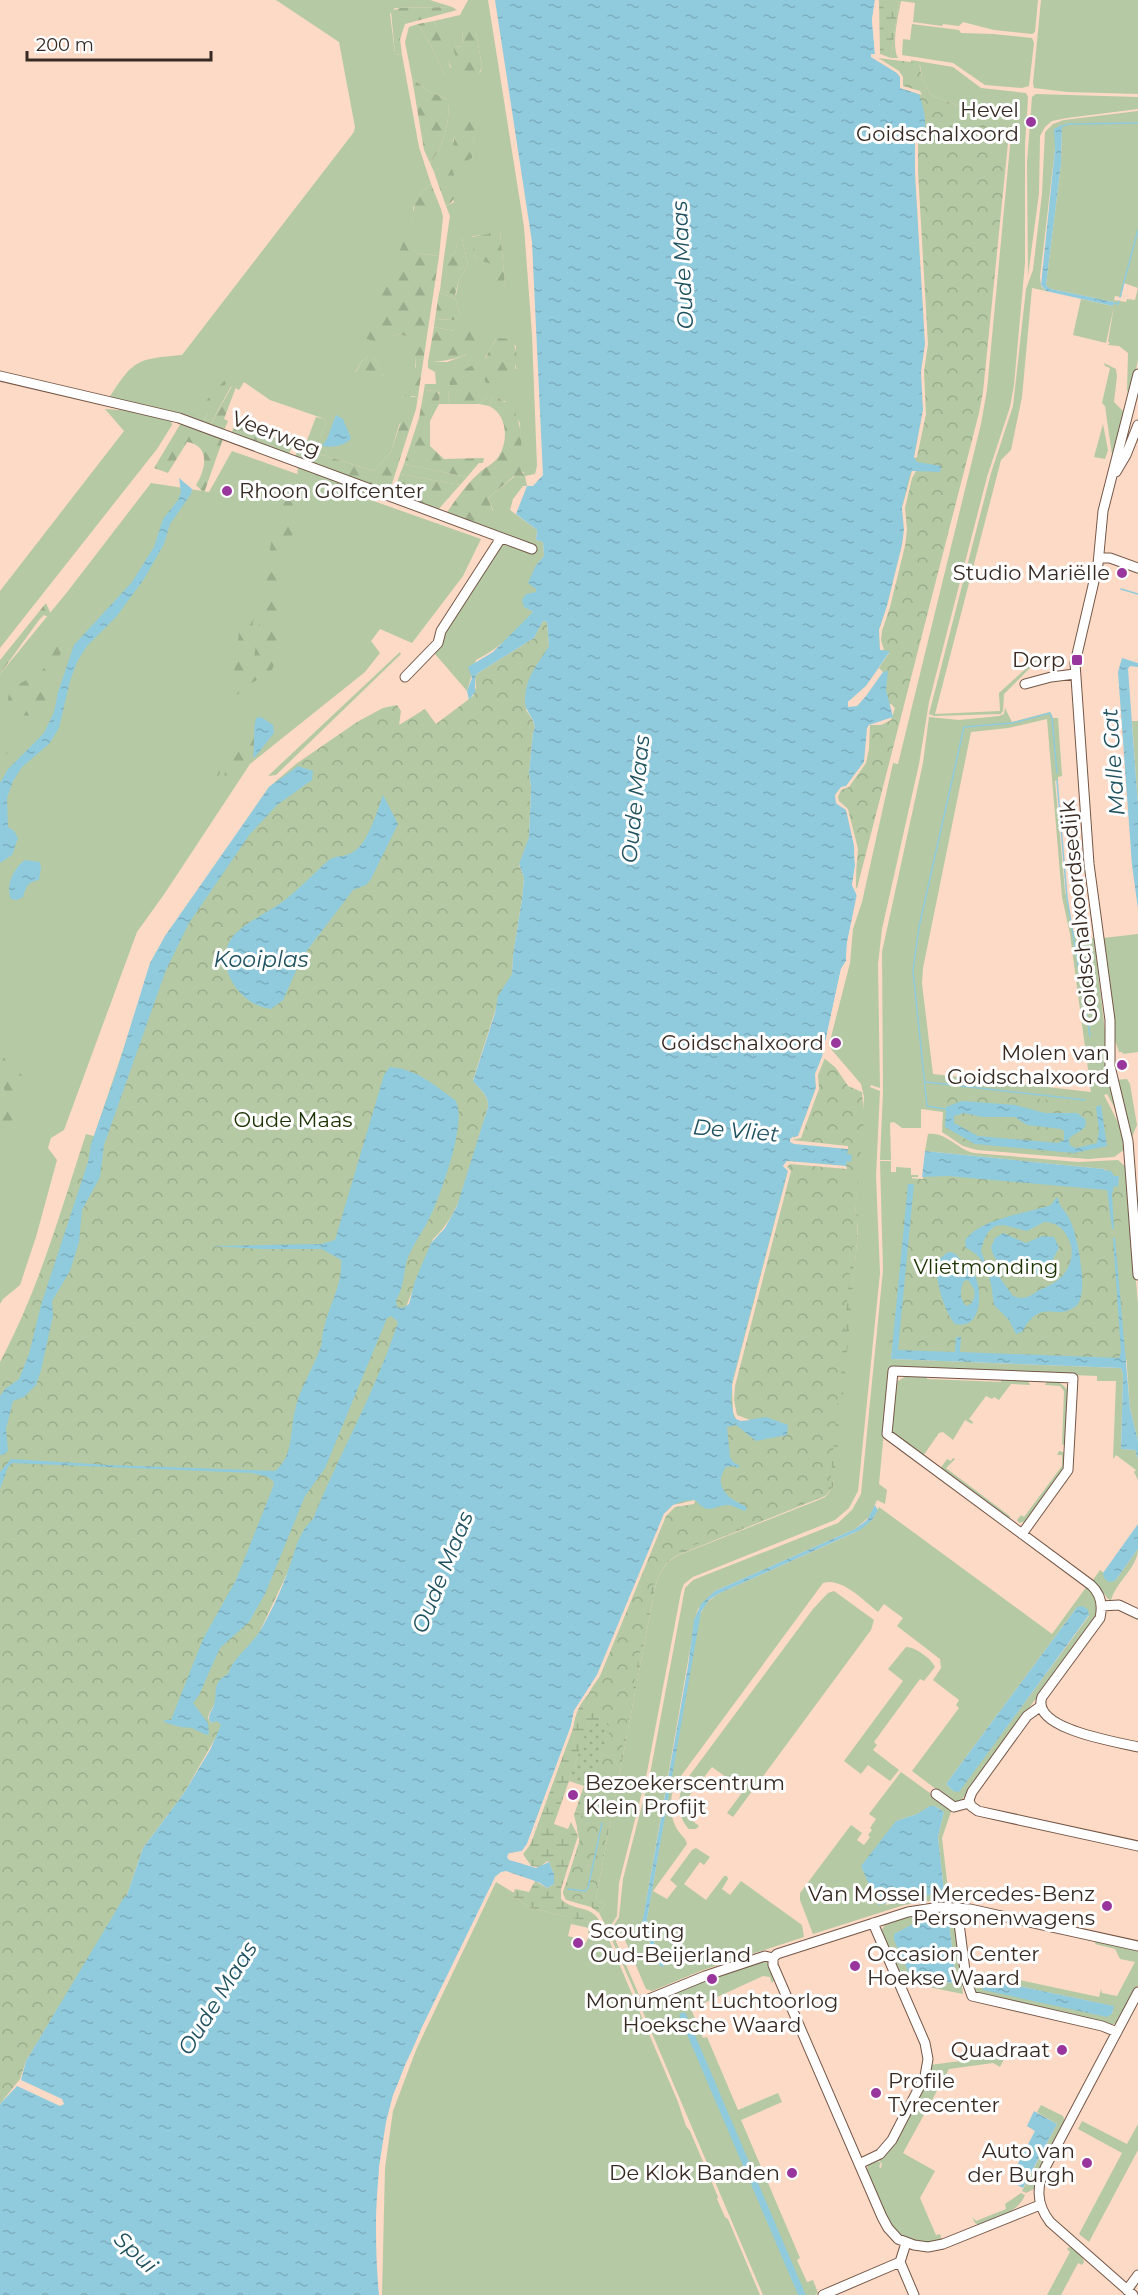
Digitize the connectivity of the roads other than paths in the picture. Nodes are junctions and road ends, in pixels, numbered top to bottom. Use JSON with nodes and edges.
{"nodes":[{"id":1,"x":1138,"y":374,"type":"edge"},
{"id":2,"x":0,"y":375,"type":"edge"},
{"id":3,"x":1138,"y":394,"type":"edge"},
{"id":4,"x":1131,"y":404,"type":"junction"},
{"id":5,"x":1138,"y":425,"type":"edge"},
{"id":6,"x":1112,"y":476,"type":"junction"},
{"id":7,"x":501,"y":538,"type":"junction"},
{"id":8,"x":532,"y":549,"type":"dead end"},
{"id":9,"x":1099,"y":558,"type":"junction"},
{"id":10,"x":1138,"y":568,"type":"edge"},
{"id":11,"x":1075,"y":674,"type":"junction"},
{"id":12,"x":405,"y":677,"type":"dead end"},
{"id":13,"x":1024,"y":684,"type":"dead end"},
{"id":14,"x":1137,"y":1254,"type":"edge"},
{"id":15,"x":1138,"y":1275,"type":"edge"},
{"id":16,"x":1022,"y":1534,"type":"junction"},
{"id":17,"x":1101,"y":1606,"type":"junction"},
{"id":18,"x":1138,"y":1614,"type":"edge"},
{"id":19,"x":1041,"y":1706,"type":"junction"},
{"id":20,"x":1138,"y":1747,"type":"edge"},
{"id":21,"x":936,"y":1794,"type":"dead end"},
{"id":22,"x":969,"y":1803,"type":"junction"},
{"id":23,"x":1138,"y":1846,"type":"edge"},
{"id":24,"x":957,"y":1907,"type":"junction"},
{"id":25,"x":873,"y":1923,"type":"junction"},
{"id":26,"x":1138,"y":1946,"type":"edge"},
{"id":27,"x":773,"y":1958,"type":"junction"},
{"id":28,"x":1138,"y":1992,"type":"edge"},
{"id":29,"x":644,"y":2001,"type":"dead end"},
{"id":30,"x":1117,"y":2032,"type":"junction"},
{"id":31,"x":859,"y":2164,"type":"junction"},
{"id":32,"x":1040,"y":2205,"type":"junction"},
{"id":33,"x":906,"y":2243,"type":"junction"},
{"id":34,"x":900,"y":2262,"type":"junction"},
{"id":35,"x":1138,"y":2275,"type":"edge"},
{"id":36,"x":1130,"y":2292,"type":"edge"},
{"id":37,"x":823,"y":2295,"type":"edge"},
{"id":38,"x":914,"y":2295,"type":"edge"}],
"edges":[{"from":1,"to":4,"type":"street","name":"Goidschalxoordsedijk"},
{"from":2,"to":7,"type":"street","name":"Veerweg"},
{"from":3,"to":4,"type":"street"},
{"from":4,"to":6,"type":"street","name":"Goidschalxoordsedijk"},
{"from":5,"to":6,"type":"street"},
{"from":6,"to":9,"type":"street","name":"Goidschalxoordsedijk"},
{"from":7,"to":8,"type":"street","name":"Veerweg"},
{"from":7,"to":12,"type":"street"},
{"from":9,"to":10,"type":"street"},
{"from":9,"to":11,"type":"street","name":"Goidschalxoordsedijk"},
{"from":11,"to":13,"type":"street"},
{"from":11,"to":14,"type":"street","name":"Goidschalxoordsedijk"},
{"from":14,"to":15,"type":"street","name":"Goidschalxoordsedijk"},
{"from":16,"to":16,"type":"street"},
{"from":16,"to":17,"type":"street"},
{"from":17,"to":18,"type":"street"},
{"from":17,"to":19,"type":"street"},
{"from":19,"to":20,"type":"street"},
{"from":19,"to":22,"type":"street"},
{"from":21,"to":22,"type":"street"},
{"from":22,"to":23,"type":"street"},
{"from":24,"to":25,"type":"street"},
{"from":24,"to":26,"type":"street"},
{"from":24,"to":30,"type":"street"},
{"from":25,"to":27,"type":"street"},
{"from":25,"to":31,"type":"street"},
{"from":27,"to":29,"type":"street"},
{"from":27,"to":31,"type":"street"},
{"from":28,"to":30,"type":"street"},
{"from":30,"to":32,"type":"street"},
{"from":31,"to":33,"type":"street"},
{"from":32,"to":33,"type":"street"},
{"from":32,"to":36,"type":"street"},
{"from":33,"to":34,"type":"street"},
{"from":34,"to":37,"type":"street"},
{"from":34,"to":38,"type":"street"},
{"from":35,"to":36,"type":"street"}]}
